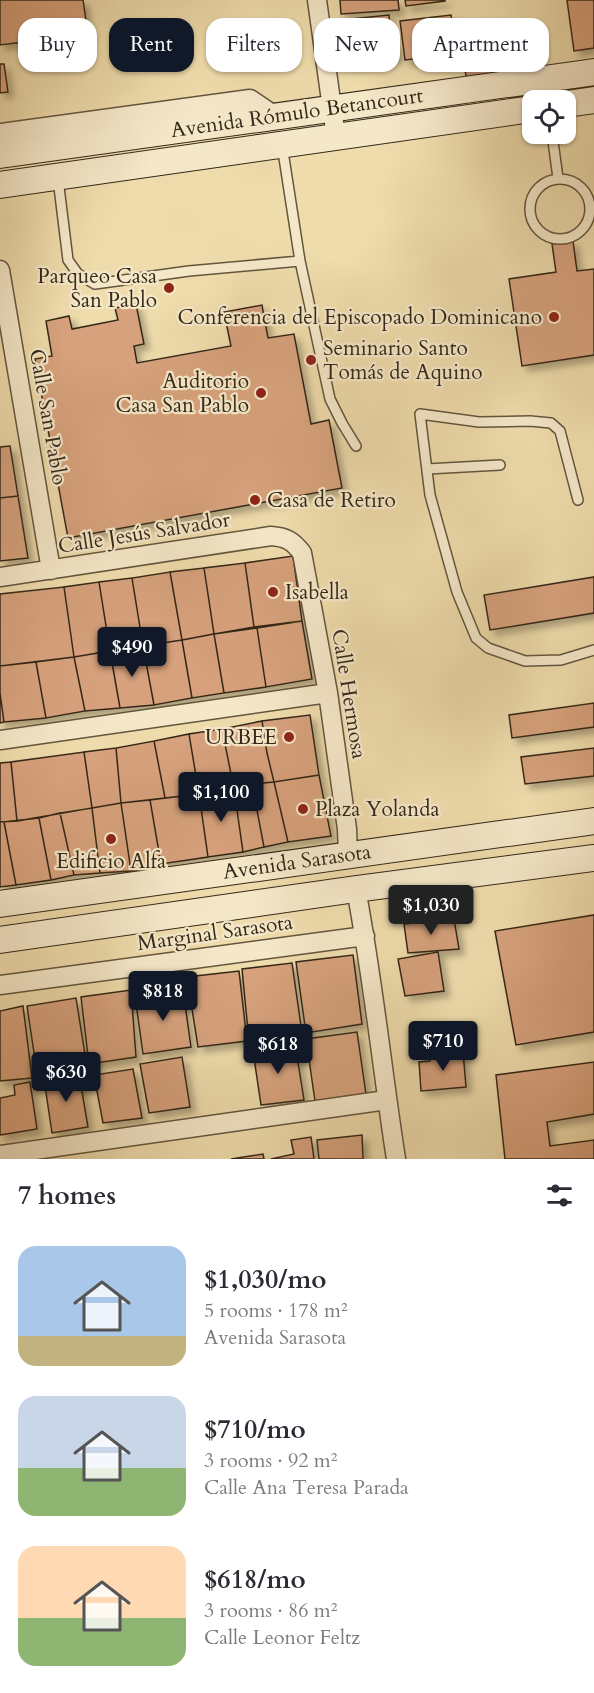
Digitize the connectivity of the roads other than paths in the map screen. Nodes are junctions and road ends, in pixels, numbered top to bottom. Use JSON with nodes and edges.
{"nodes":[{"id":1,"x":317,"y":0,"type":"edge"},
{"id":2,"x":594,"y":72,"type":"edge"},
{"id":3,"x":594,"y":100,"type":"edge"},
{"id":4,"x":576,"y":103,"type":"edge"},
{"id":5,"x":332,"y":108,"type":"junction"},
{"id":6,"x":522,"y":110,"type":"edge"},
{"id":7,"x":275,"y":116,"type":"junction"},
{"id":8,"x":0,"y":133,"type":"edge"},
{"id":9,"x":336,"y":137,"type":"junction"},
{"id":10,"x":282,"y":144,"type":"junction"},
{"id":11,"x":553,"y":144,"type":"edge"},
{"id":12,"x":0,"y":155,"type":"edge"},
{"id":13,"x":57,"y":177,"type":"junction"},
{"id":14,"x":558,"y":178,"type":"junction"},
{"id":15,"x":0,"y":185,"type":"edge"},
{"id":16,"x":300,"y":261,"type":"junction"},
{"id":17,"x":0,"y":270,"type":"edge"},
{"id":18,"x":356,"y":446,"type":"dead end"},
{"id":19,"x":500,"y":465,"type":"dead end"},
{"id":20,"x":427,"y":469,"type":"junction"},
{"id":21,"x":578,"y":500,"type":"dead end"},
{"id":22,"x":294,"y":542,"type":"joint"},
{"id":23,"x":51,"y":570,"type":"junction"},
{"id":24,"x":0,"y":577,"type":"edge"},
{"id":25,"x":594,"y":650,"type":"edge"},
{"id":26,"x":328,"y":693,"type":"junction"},
{"id":27,"x":0,"y":740,"type":"edge"},
{"id":28,"x":594,"y":821,"type":"edge"},
{"id":29,"x":348,"y":855,"type":"junction"},
{"id":30,"x":594,"y":858,"type":"edge"},
{"id":31,"x":356,"y":889,"type":"junction"},
{"id":32,"x":0,"y":904,"type":"edge"},
{"id":33,"x":365,"y":936,"type":"junction"},
{"id":34,"x":0,"y":940,"type":"edge"},
{"id":35,"x":0,"y":985,"type":"edge"},
{"id":36,"x":387,"y":1100,"type":"junction"},
{"id":37,"x":0,"y":1155,"type":"edge"},
{"id":38,"x":396,"y":1159,"type":"edge"}],
"edges":[{"from":1,"to":5,"type":"street"},
{"from":2,"to":5,"type":"main road","name":"Avenida Rómulo Betancourt"},
{"from":3,"to":4,"type":"main road"},
{"from":5,"to":7,"type":"main road","name":"Avenida Rómulo Betancourt"},
{"from":5,"to":9,"type":"street"},
{"from":6,"to":9,"type":"main road","name":"Avenida Rómulo Betancourt"},
{"from":7,"to":8,"type":"street"},
{"from":7,"to":12,"type":"main road","name":"Avenida Rómulo Betancourt"},
{"from":9,"to":10,"type":"main road","name":"Avenida Rómulo Betancourt"},
{"from":10,"to":13,"type":"main road","name":"Avenida Rómulo Betancourt"},
{"from":10,"to":16,"type":"lane"},
{"from":11,"to":14,"type":"lane"},
{"from":13,"to":15,"type":"main road","name":"Avenida Rómulo Betancourt"},
{"from":13,"to":16,"type":"lane"},
{"from":14,"to":14,"type":"lane"},
{"from":16,"to":18,"type":"lane"},
{"from":17,"to":23,"type":"street","name":"Calle San Pablo"},
{"from":19,"to":20,"type":"lane"},
{"from":20,"to":21,"type":"lane"},
{"from":20,"to":25,"type":"lane"},
{"from":22,"to":23,"type":"street","name":"Calle Jesús Salvador"},
{"from":22,"to":26,"type":"street","name":"Calle Hermosa"},
{"from":23,"to":24,"type":"street","name":"Calle Jesús Salvador"},
{"from":26,"to":27,"type":"street"},
{"from":26,"to":29,"type":"street","name":"Calle Hermosa"},
{"from":28,"to":29,"type":"main road","name":"Avenida Sarasota"},
{"from":29,"to":32,"type":"main road","name":"Avenida Sarasota"},
{"from":30,"to":31,"type":"main road","name":"Avenida Sarasota"},
{"from":31,"to":33,"type":"street"},
{"from":31,"to":34,"type":"main road","name":"Avenida Sarasota"},
{"from":33,"to":35,"type":"street","name":"Marginal Sarasota"},
{"from":33,"to":36,"type":"street"},
{"from":36,"to":37,"type":"street"},
{"from":36,"to":38,"type":"street"}]}
